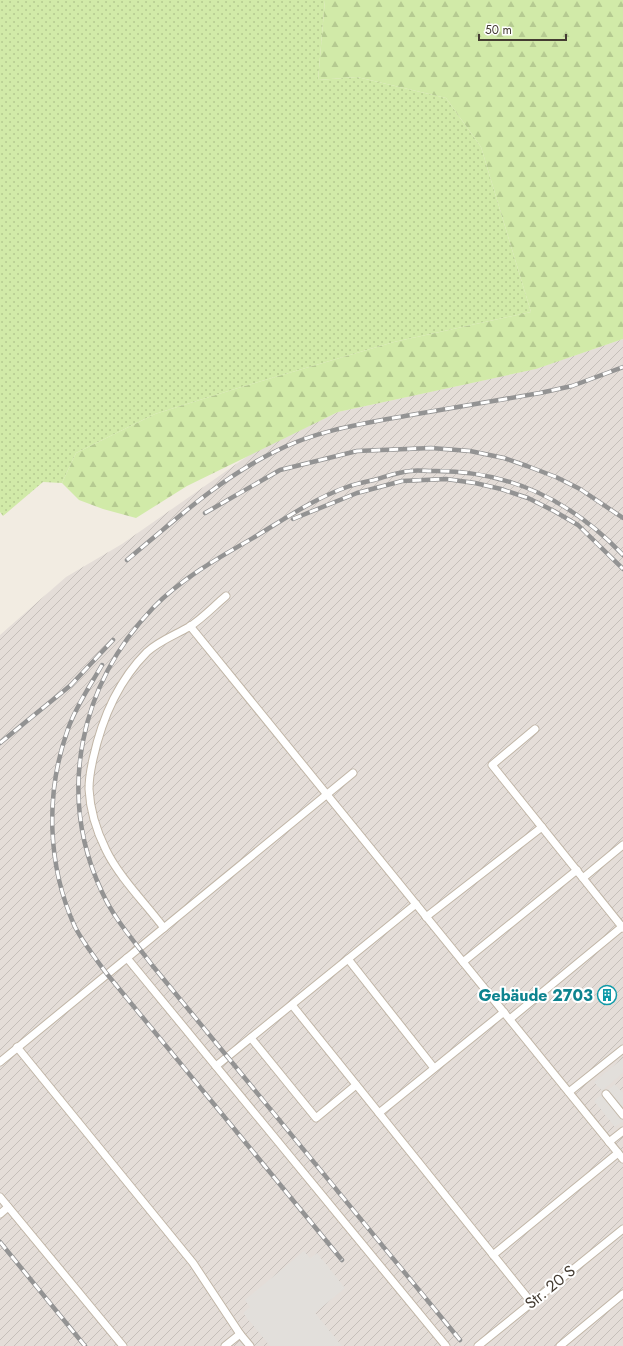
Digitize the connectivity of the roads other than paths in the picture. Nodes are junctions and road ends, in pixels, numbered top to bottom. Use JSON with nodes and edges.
{"nodes":[{"id":1,"x":226,"y":596,"type":"dead end"},
{"id":2,"x":190,"y":626,"type":"junction"},
{"id":3,"x":535,"y":729,"type":"dead end"},
{"id":4,"x":353,"y":773,"type":"dead end"},
{"id":5,"x":327,"y":795,"type":"junction"},
{"id":6,"x":542,"y":827,"type":"junction"},
{"id":7,"x":623,"y":845,"type":"edge"},
{"id":8,"x":577,"y":870,"type":"junction"},
{"id":9,"x":582,"y":878,"type":"junction"},
{"id":10,"x":416,"y":904,"type":"junction"},
{"id":11,"x":426,"y":917,"type":"junction"},
{"id":12,"x":623,"y":927,"type":"edge"},
{"id":13,"x":164,"y":928,"type":"junction"},
{"id":14,"x":127,"y":958,"type":"junction"},
{"id":15,"x":348,"y":959,"type":"junction"},
{"id":16,"x":463,"y":962,"type":"junction"},
{"id":17,"x":292,"y":1005,"type":"junction"},
{"id":18,"x":504,"y":1012,"type":"junction"},
{"id":19,"x":510,"y":1019,"type":"junction"},
{"id":20,"x":251,"y":1038,"type":"junction"},
{"id":21,"x":17,"y":1048,"type":"junction"},
{"id":22,"x":623,"y":1049,"type":"edge"},
{"id":23,"x":0,"y":1062,"type":"edge"},
{"id":24,"x":216,"y":1066,"type":"junction"},
{"id":25,"x":434,"y":1068,"type":"junction"},
{"id":26,"x":356,"y":1084,"type":"junction"},
{"id":27,"x":569,"y":1092,"type":"junction"},
{"id":28,"x":606,"y":1094,"type":"dead end"},
{"id":29,"x":379,"y":1113,"type":"junction"},
{"id":30,"x":623,"y":1115,"type":"edge"},
{"id":31,"x":623,"y":1131,"type":"edge"},
{"id":32,"x":609,"y":1142,"type":"junction"},
{"id":33,"x":621,"y":1156,"type":"edge"},
{"id":34,"x":0,"y":1197,"type":"edge"},
{"id":35,"x":8,"y":1207,"type":"junction"},
{"id":36,"x":0,"y":1214,"type":"edge"},
{"id":37,"x":623,"y":1228,"type":"edge"},
{"id":38,"x":493,"y":1255,"type":"junction"},
{"id":39,"x":623,"y":1294,"type":"edge"},
{"id":40,"x":531,"y":1302,"type":"junction"},
{"id":41,"x":240,"y":1334,"type":"junction"},
{"id":42,"x":569,"y":1343,"type":"edge"},
{"id":43,"x":122,"y":1346,"type":"edge"},
{"id":44,"x":225,"y":1346,"type":"edge"},
{"id":45,"x":250,"y":1346,"type":"edge"},
{"id":46,"x":446,"y":1346,"type":"edge"},
{"id":47,"x":478,"y":1346,"type":"edge"},
{"id":48,"x":560,"y":1346,"type":"edge"}],
"edges":[{"from":1,"to":2,"type":"lane"},
{"from":2,"to":5,"type":"lane"},
{"from":2,"to":13,"type":"lane"},
{"from":3,"to":6,"type":"lane"},
{"from":4,"to":5,"type":"lane"},
{"from":5,"to":10,"type":"lane"},
{"from":5,"to":13,"type":"lane"},
{"from":6,"to":8,"type":"lane"},
{"from":6,"to":11,"type":"lane"},
{"from":7,"to":9,"type":"lane"},
{"from":8,"to":9,"type":"lane"},
{"from":8,"to":16,"type":"lane"},
{"from":9,"to":12,"type":"lane"},
{"from":10,"to":11,"type":"lane"},
{"from":10,"to":15,"type":"lane"},
{"from":11,"to":16,"type":"lane"},
{"from":12,"to":19,"type":"lane"},
{"from":13,"to":14,"type":"lane"},
{"from":14,"to":21,"type":"lane"},
{"from":14,"to":24,"type":"lane"},
{"from":15,"to":17,"type":"lane"},
{"from":15,"to":25,"type":"lane"},
{"from":16,"to":18,"type":"lane"},
{"from":17,"to":20,"type":"lane"},
{"from":17,"to":26,"type":"lane"},
{"from":18,"to":19,"type":"lane"},
{"from":18,"to":25,"type":"lane"},
{"from":19,"to":27,"type":"lane"},
{"from":20,"to":24,"type":"lane"},
{"from":20,"to":26,"type":"lane"},
{"from":21,"to":23,"type":"lane"},
{"from":21,"to":41,"type":"lane"},
{"from":22,"to":27,"type":"lane"},
{"from":24,"to":46,"type":"lane"},
{"from":25,"to":29,"type":"lane"},
{"from":26,"to":29,"type":"lane"},
{"from":27,"to":32,"type":"lane"},
{"from":28,"to":30,"type":"lane"},
{"from":29,"to":38,"type":"lane"},
{"from":31,"to":32,"type":"lane"},
{"from":32,"to":33,"type":"lane"},
{"from":33,"to":38,"type":"lane"},
{"from":34,"to":35,"type":"lane"},
{"from":35,"to":36,"type":"lane"},
{"from":35,"to":43,"type":"lane"},
{"from":37,"to":40,"type":"lane","name":"Str. 20 S"},
{"from":38,"to":40,"type":"lane"},
{"from":39,"to":42,"type":"lane"},
{"from":40,"to":47,"type":"lane","name":"Str. 20 S"},
{"from":41,"to":44,"type":"lane"},
{"from":41,"to":45,"type":"lane"},
{"from":42,"to":48,"type":"lane"}]}
